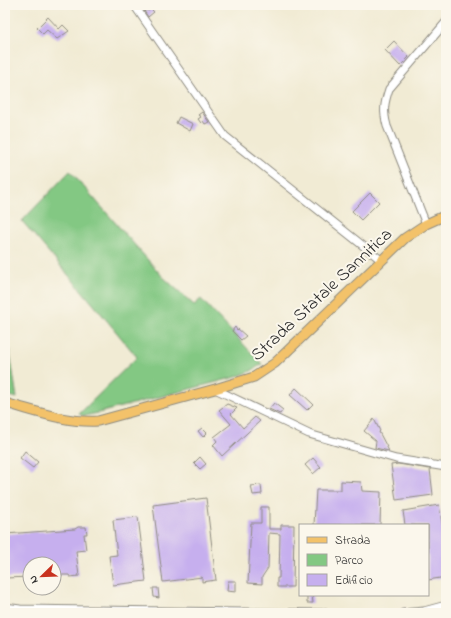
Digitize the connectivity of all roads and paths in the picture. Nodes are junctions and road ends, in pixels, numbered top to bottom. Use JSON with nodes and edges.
{"nodes":[{"id":1,"x":134,"y":5,"type":"edge"},
{"id":2,"x":446,"y":22,"type":"edge"},
{"id":3,"x":446,"y":215,"type":"edge"},
{"id":4,"x":426,"y":224,"type":"junction"},
{"id":5,"x":381,"y":260,"type":"junction"},
{"id":6,"x":215,"y":389,"type":"junction"},
{"id":7,"x":5,"y":403,"type":"edge"},
{"id":8,"x":446,"y":467,"type":"edge"},
{"id":9,"x":446,"y":605,"type":"edge"},
{"id":10,"x":5,"y":607,"type":"edge"},
{"id":11,"x":326,"y":613,"type":"edge"},
{"id":12,"x":403,"y":613,"type":"edge"}],
"edges":[{"from":1,"to":5,"type":"street"},
{"from":2,"to":4,"type":"street"},
{"from":3,"to":4,"type":"main road","name":"Strada Statale Sannitica"},
{"from":4,"to":5,"type":"main road","name":"Strada Statale Sannitica"},
{"from":5,"to":6,"type":"main road","name":"Strada Statale Sannitica"},
{"from":6,"to":7,"type":"main road","name":"Strada Statale Sannitica"},
{"from":6,"to":8,"type":"street"},
{"from":9,"to":12,"type":"street"},
{"from":10,"to":11,"type":"street"}]}
